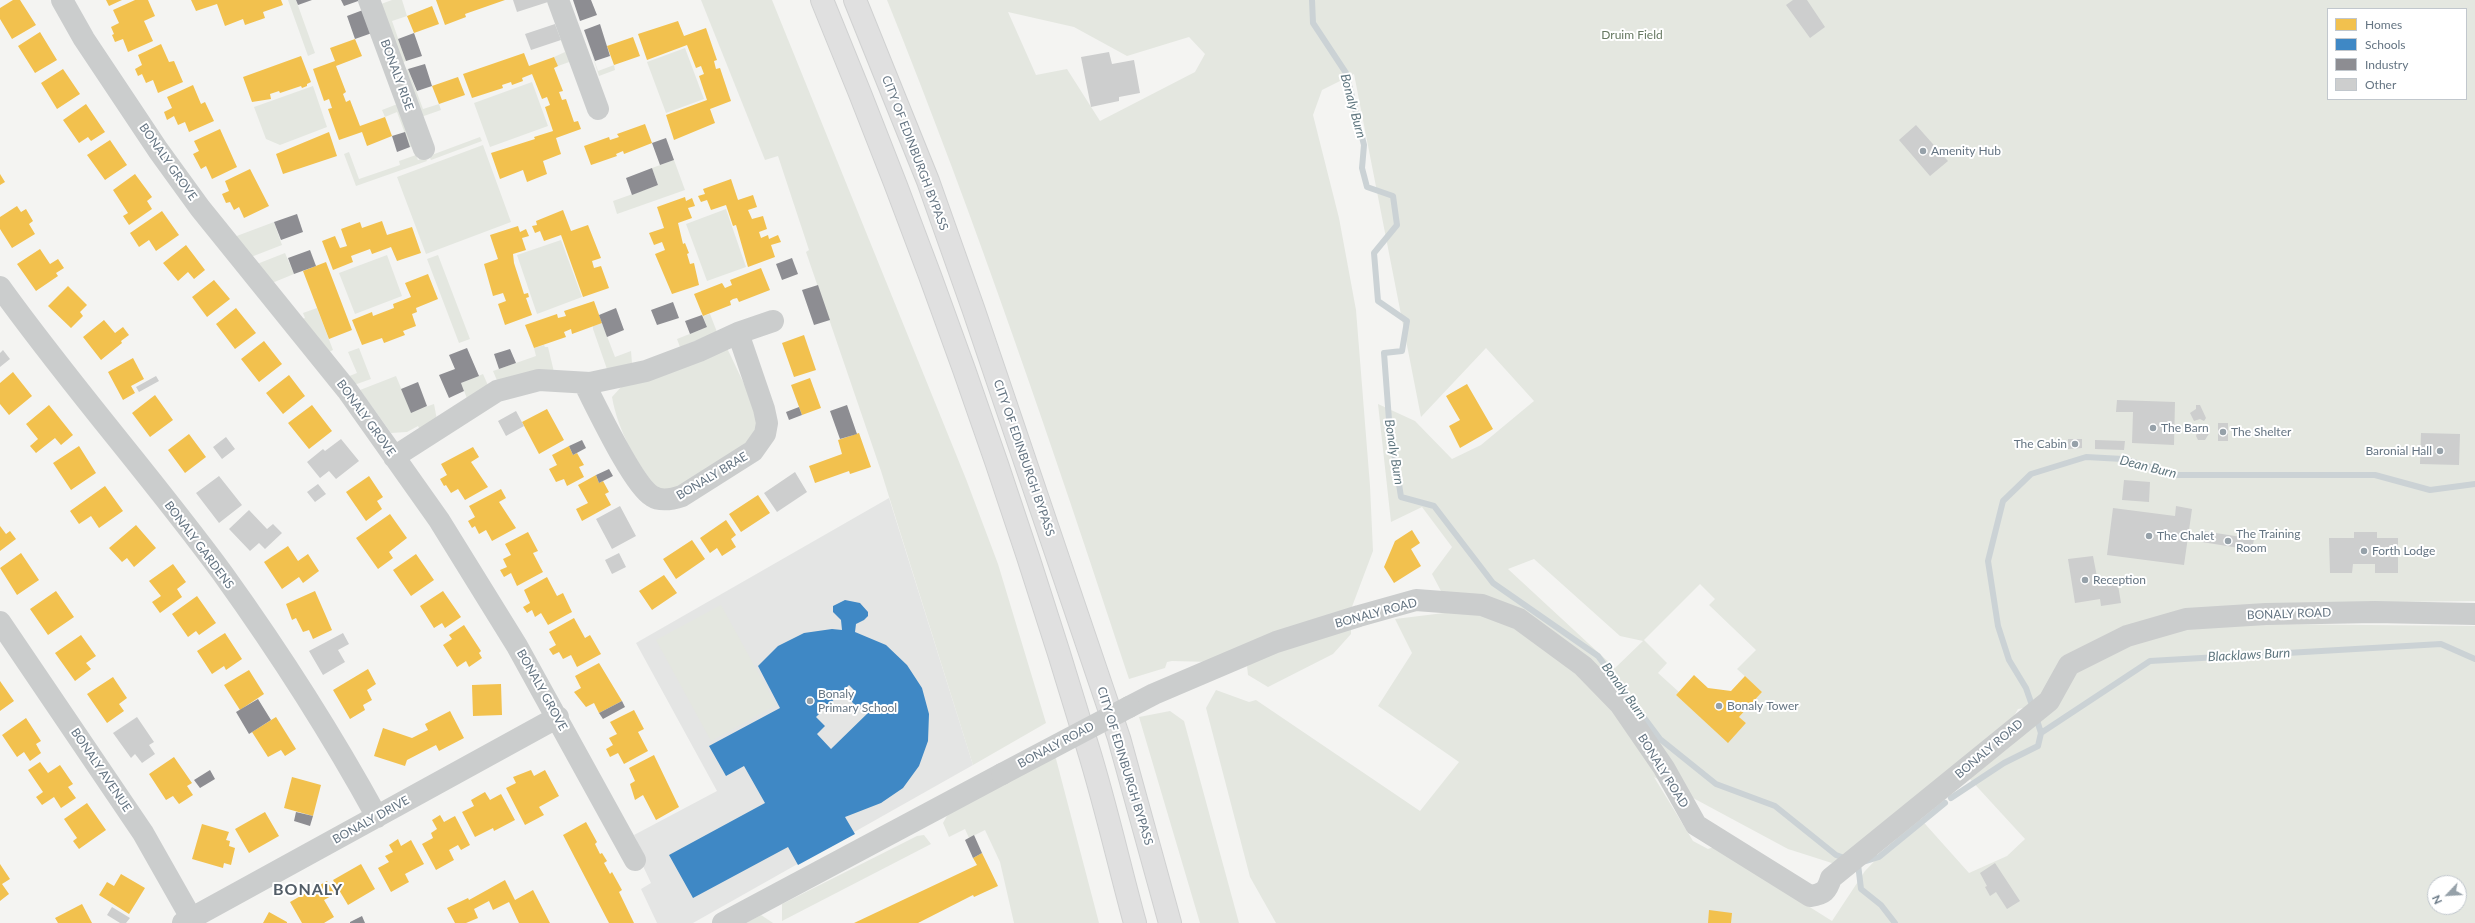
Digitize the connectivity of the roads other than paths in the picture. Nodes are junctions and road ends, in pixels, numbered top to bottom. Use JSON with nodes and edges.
{"nodes":[{"id":1,"x":62,"y":0,"type":"edge"},
{"id":2,"x":369,"y":0,"type":"edge"},
{"id":3,"x":558,"y":0,"type":"edge"},
{"id":4,"x":822,"y":0,"type":"edge"},
{"id":5,"x":856,"y":0,"type":"edge"},
{"id":6,"x":598,"y":109,"type":"dead end"},
{"id":7,"x":424,"y":149,"type":"dead end"},
{"id":8,"x":0,"y":287,"type":"edge"},
{"id":9,"x":773,"y":321,"type":"dead end"},
{"id":10,"x":738,"y":333,"type":"junction"},
{"id":11,"x":584,"y":383,"type":"junction"},
{"id":12,"x":394,"y":456,"type":"junction"},
{"id":13,"x":2475,"y":614,"type":"edge"},
{"id":14,"x":0,"y":622,"type":"edge"},
{"id":15,"x":558,"y":718,"type":"junction"},
{"id":16,"x":377,"y":817,"type":"junction"},
{"id":17,"x":635,"y":860,"type":"dead end"},
{"id":18,"x":190,"y":922,"type":"edge"},
{"id":19,"x":723,"y":923,"type":"edge"},
{"id":20,"x":1135,"y":923,"type":"edge"},
{"id":21,"x":1170,"y":923,"type":"edge"}],
"edges":[{"from":1,"to":12,"type":"street","name":"BONALY GROVE"},
{"from":2,"to":7,"type":"street","name":"BONALY RISE"},
{"from":3,"to":6,"type":"street"},
{"from":4,"to":20,"type":"highway"},
{"from":5,"to":21,"type":"highway","name":"CITY OF EDINBURGH BYPASS"},
{"from":8,"to":16,"type":"street","name":"BONALY GARDENS"},
{"from":9,"to":10,"type":"street"},
{"from":10,"to":11,"type":"street"},
{"from":10,"to":11,"type":"street","name":"BONALY BRAE"},
{"from":11,"to":12,"type":"street"},
{"from":12,"to":15,"type":"street","name":"BONALY GROVE"},
{"from":13,"to":19,"type":"street","name":"BONALY ROAD","bridge":true},
{"from":14,"to":18,"type":"street","name":"BONALY AVENUE"},
{"from":15,"to":16,"type":"street","name":"BONALY DRIVE"},
{"from":15,"to":17,"type":"street","name":"BONALY GROVE"},
{"from":16,"to":18,"type":"street","name":"BONALY DRIVE"}]}
